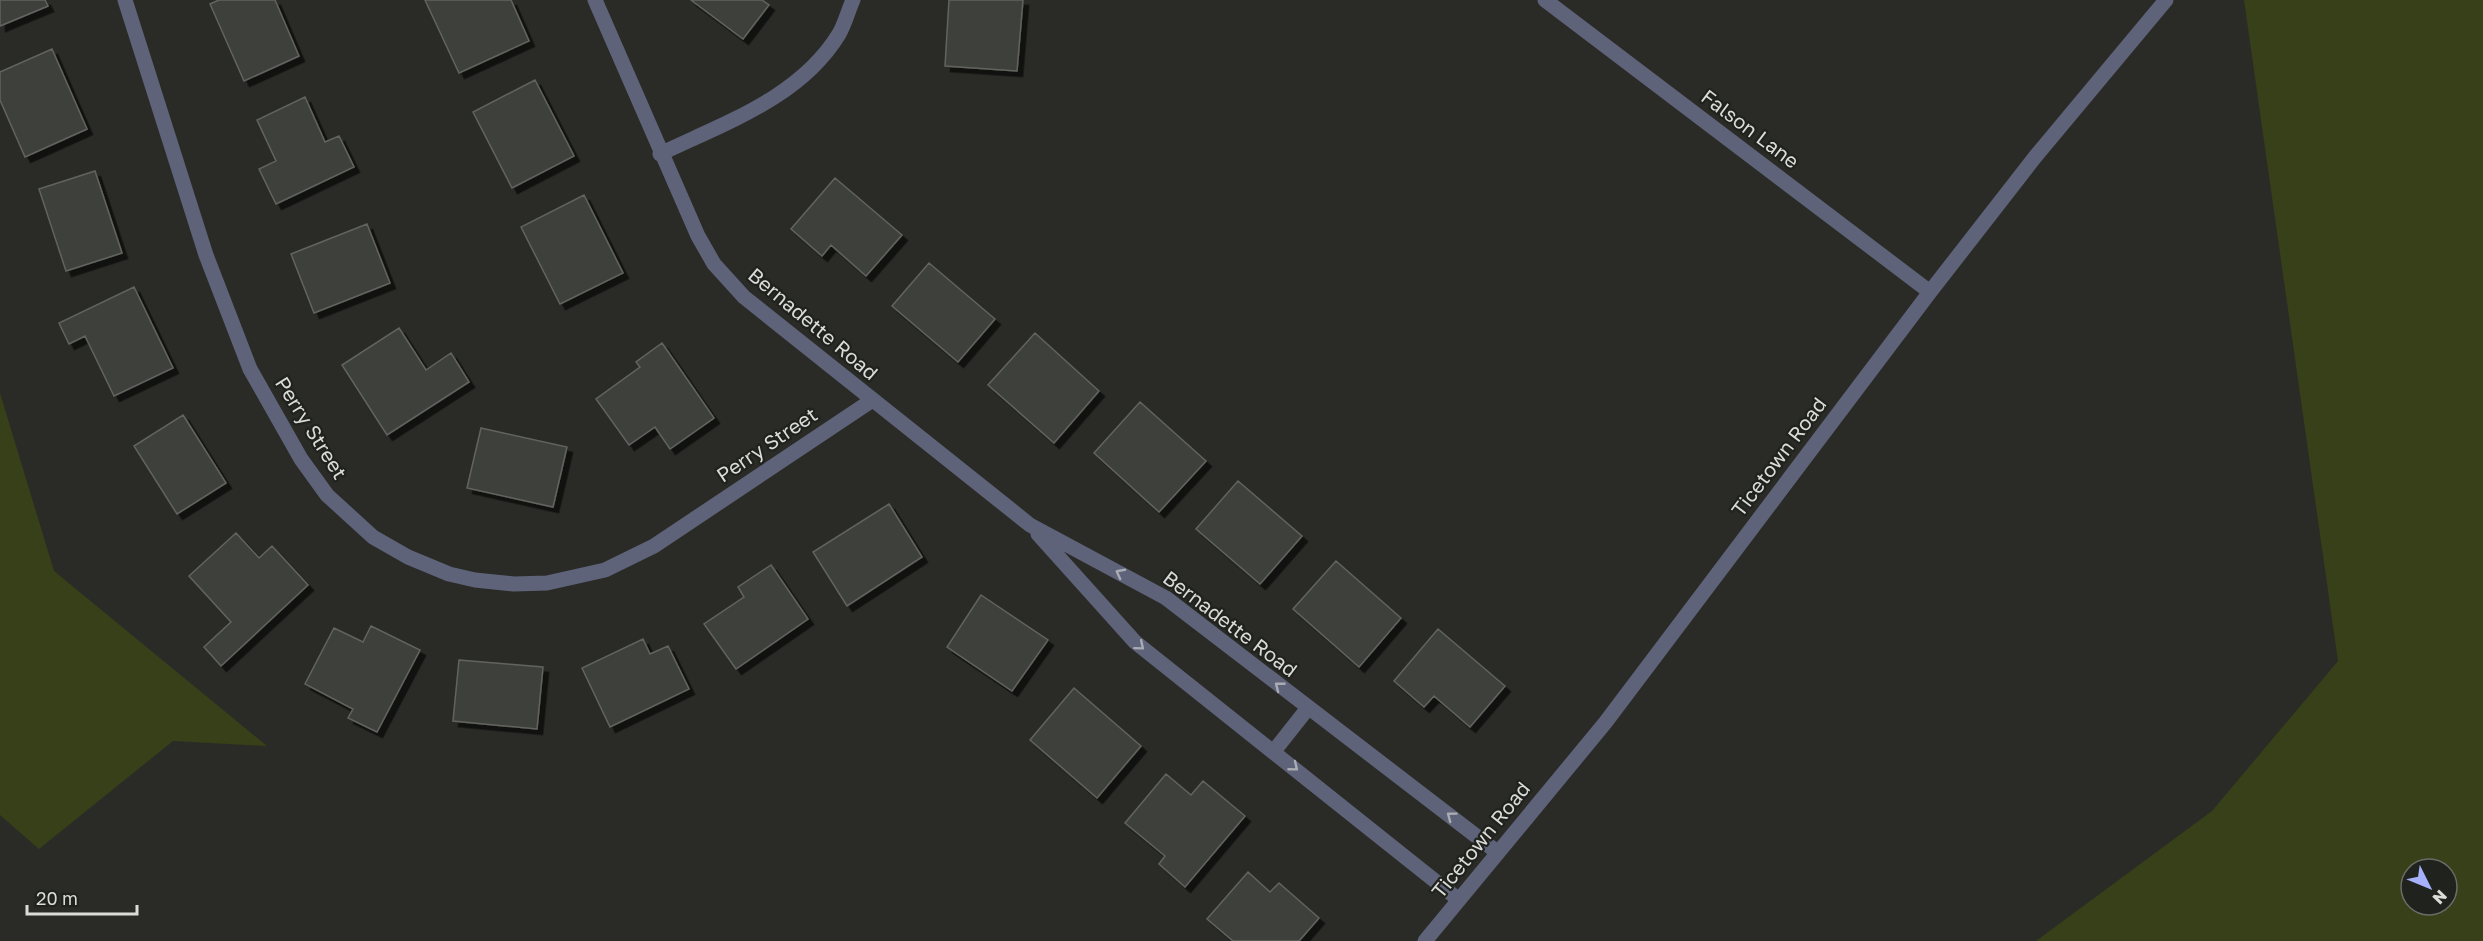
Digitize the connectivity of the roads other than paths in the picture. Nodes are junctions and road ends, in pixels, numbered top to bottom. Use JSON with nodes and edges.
{"nodes":[{"id":1,"x":126,"y":0,"type":"edge"},
{"id":2,"x":595,"y":0,"type":"edge"},
{"id":3,"x":853,"y":0,"type":"edge"},
{"id":4,"x":1545,"y":0,"type":"edge"},
{"id":5,"x":2166,"y":0,"type":"edge"},
{"id":6,"x":660,"y":154,"type":"junction"},
{"id":7,"x":1930,"y":292,"type":"junction"},
{"id":8,"x":871,"y":401,"type":"junction"},
{"id":9,"x":1030,"y":525,"type":"junction"},
{"id":10,"x":1308,"y":708,"type":"junction"},
{"id":11,"x":1274,"y":751,"type":"junction"},
{"id":12,"x":1497,"y":852,"type":"junction"},
{"id":13,"x":1459,"y":900,"type":"junction"},
{"id":14,"x":1425,"y":941,"type":"edge"}],
"edges":[{"from":1,"to":8,"type":"street","name":"Perry Street"},
{"from":2,"to":6,"type":"street","name":"Bernadette Road"},
{"from":3,"to":6,"type":"street"},
{"from":4,"to":7,"type":"street","name":"Falson Lane"},
{"from":5,"to":7,"type":"street","name":"Ticetown Road"},
{"from":6,"to":8,"type":"street","name":"Bernadette Road"},
{"from":7,"to":12,"type":"street","name":"Ticetown Road"},
{"from":8,"to":9,"type":"street","name":"Bernadette Road"},
{"from":10,"to":9,"type":"street","name":"Bernadette Road","one_way":true},
{"from":9,"to":11,"type":"street","name":"Bernadette Road","one_way":true},
{"from":10,"to":11,"type":"street"},
{"from":12,"to":10,"type":"street","name":"Bernadette Road","one_way":true},
{"from":11,"to":13,"type":"street","name":"Bernadette Road","one_way":true},
{"from":12,"to":13,"type":"street","name":"Ticetown Road"},
{"from":13,"to":14,"type":"street","name":"Ticetown Road"}]}
